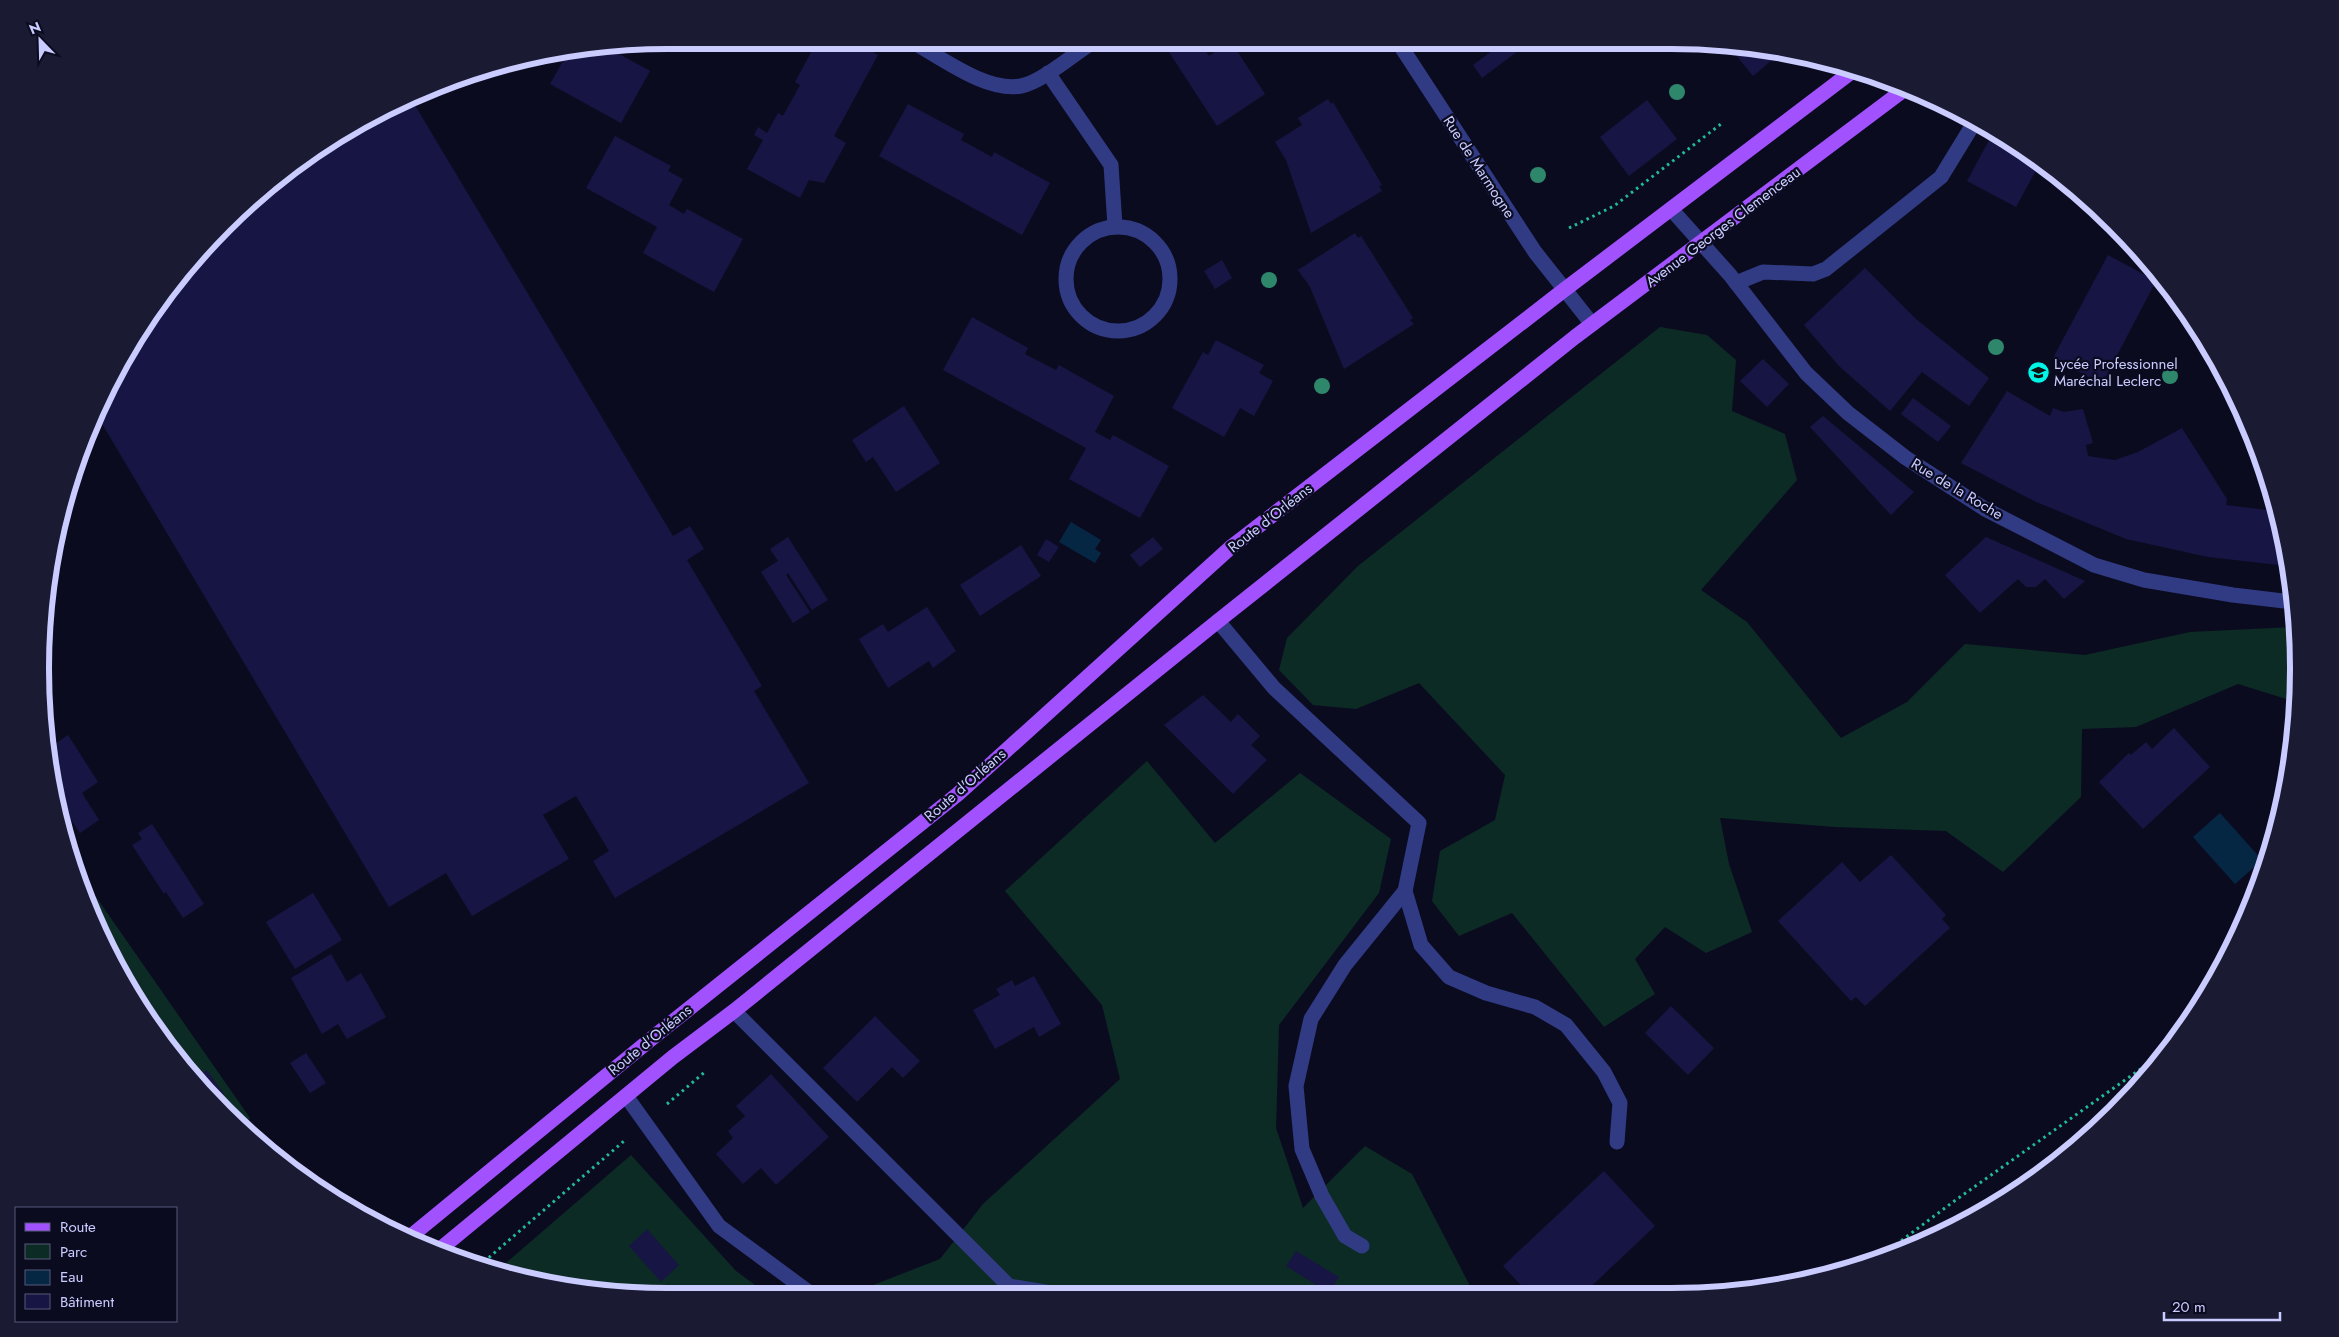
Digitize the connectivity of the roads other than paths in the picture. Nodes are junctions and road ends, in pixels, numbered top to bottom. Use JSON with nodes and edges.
{"nodes":[{"id":1,"x":925,"y":49,"type":"edge"},
{"id":2,"x":1083,"y":49,"type":"edge"},
{"id":3,"x":1403,"y":49,"type":"edge"},
{"id":4,"x":1048,"y":73,"type":"junction"},
{"id":5,"x":1847,"y":75,"type":"edge"},
{"id":6,"x":1901,"y":93,"type":"edge"},
{"id":7,"x":1971,"y":127,"type":"edge"},
{"id":8,"x":1671,"y":209,"type":"junction"},
{"id":9,"x":1115,"y":226,"type":"junction"},
{"id":10,"x":1702,"y":243,"type":"junction"},
{"id":11,"x":1736,"y":283,"type":"junction"},
{"id":12,"x":1564,"y":290,"type":"junction"},
{"id":13,"x":1592,"y":324,"type":"junction"},
{"id":14,"x":1542,"y":365,"type":"joint"},
{"id":15,"x":2286,"y":601,"type":"edge"},
{"id":16,"x":1218,"y":621,"type":"junction"},
{"id":17,"x":1405,"y":892,"type":"junction"},
{"id":18,"x":734,"y":1011,"type":"junction"},
{"id":19,"x":626,"y":1096,"type":"junction"},
{"id":20,"x":1617,"y":1142,"type":"dead end"},
{"id":21,"x":414,"y":1233,"type":"edge"},
{"id":22,"x":444,"y":1246,"type":"edge"},
{"id":23,"x":1362,"y":1246,"type":"dead end"},
{"id":24,"x":803,"y":1288,"type":"edge"},
{"id":25,"x":1021,"y":1288,"type":"edge"}],
"edges":[{"from":1,"to":4,"type":"street"},
{"from":2,"to":4,"type":"street"},
{"from":3,"to":12,"type":"street","name":"Rue de Marmogne"},
{"from":4,"to":9,"type":"street"},
{"from":5,"to":8,"type":"main road"},
{"from":6,"to":10,"type":"main road","name":"Avenue Georges Clemenceau"},
{"from":7,"to":11,"type":"street"},
{"from":8,"to":10,"type":"street","name":"Rue de la Roche"},
{"from":8,"to":12,"type":"main road"},
{"from":9,"to":9,"type":"street"},
{"from":10,"to":11,"type":"street","name":"Rue de la Roche"},
{"from":10,"to":13,"type":"main road","name":"Avenue Georges Clemenceau"},
{"from":11,"to":15,"type":"street","name":"Rue de la Roche"},
{"from":12,"to":13,"type":"street","name":"Rue de Marmogne"},
{"from":12,"to":21,"type":"main road","name":"Route d'Orléans"},
{"from":13,"to":14,"type":"main road","name":"Avenue Georges Clemenceau"},
{"from":14,"to":16,"type":"main road","name":"Route d'Orléans"},
{"from":16,"to":17,"type":"street"},
{"from":16,"to":18,"type":"main road","name":"Route d'Orléans"},
{"from":17,"to":20,"type":"street"},
{"from":17,"to":23,"type":"street"},
{"from":18,"to":19,"type":"main road","name":"Route d'Orléans"},
{"from":18,"to":25,"type":"street"},
{"from":19,"to":22,"type":"main road","name":"Route d'Orléans"},
{"from":19,"to":24,"type":"street"}]}
